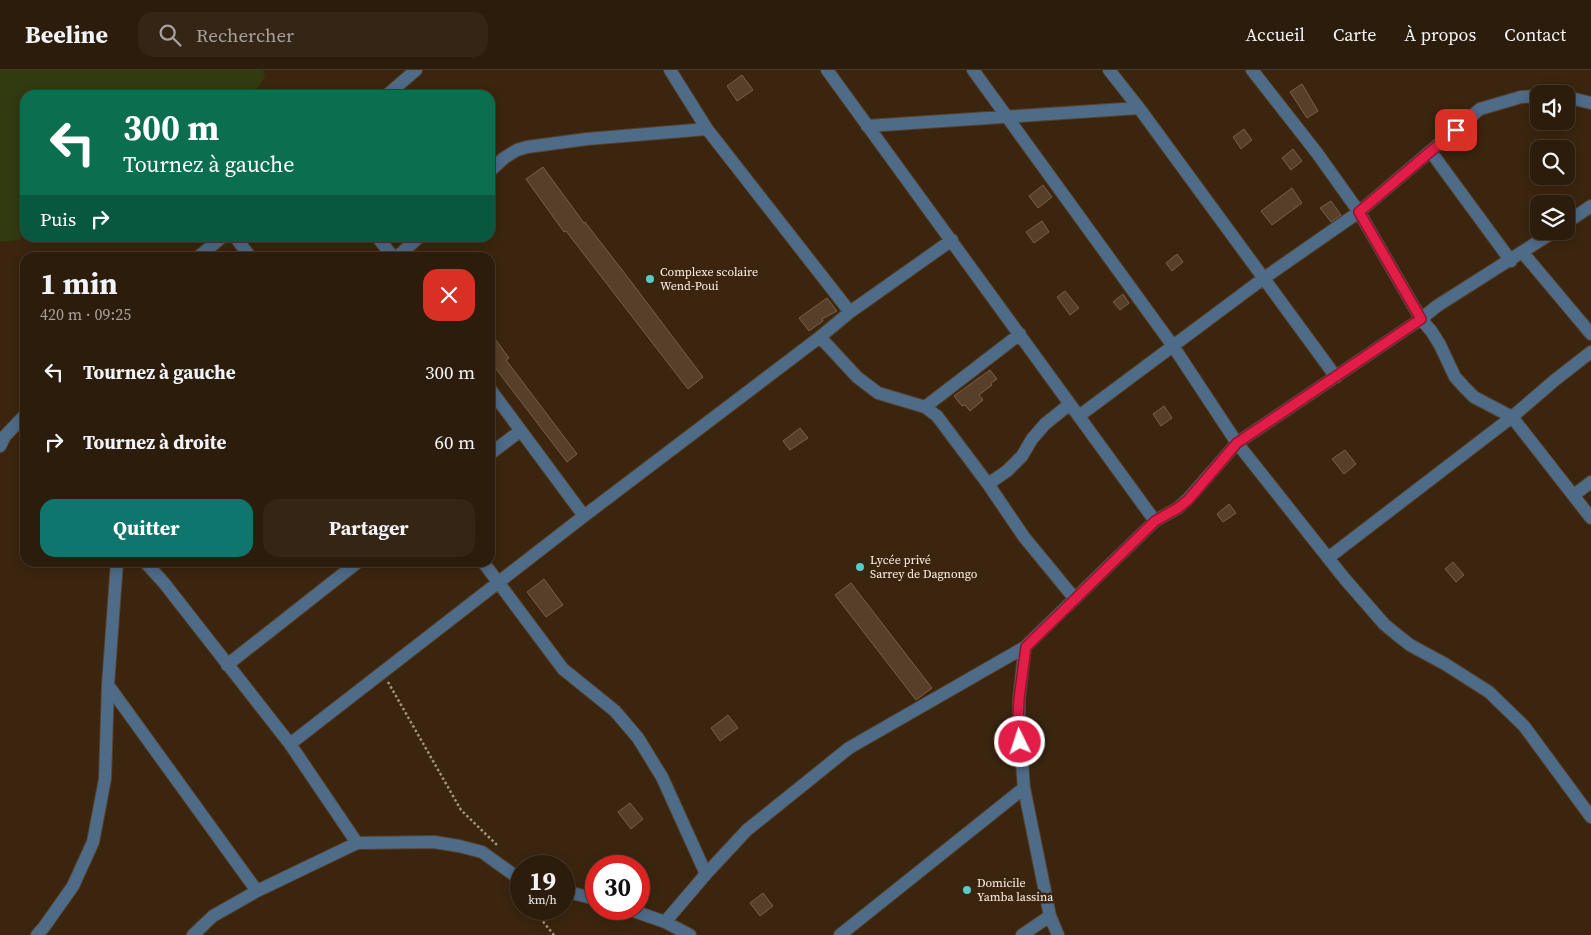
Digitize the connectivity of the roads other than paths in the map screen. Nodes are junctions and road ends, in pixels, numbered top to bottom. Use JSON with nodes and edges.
{"nodes":[{"id":1,"x":416,"y":70,"type":"edge"},
{"id":2,"x":670,"y":70,"type":"edge"},
{"id":3,"x":827,"y":70,"type":"edge"},
{"id":4,"x":973,"y":70,"type":"edge"},
{"id":5,"x":1109,"y":70,"type":"edge"},
{"id":6,"x":1252,"y":70,"type":"edge"},
{"id":7,"x":393,"y":90,"type":"edge"},
{"id":8,"x":1530,"y":96,"type":"edge"},
{"id":9,"x":1575,"y":99,"type":"edge"},
{"id":10,"x":1591,"y":103,"type":"edge"},
{"id":11,"x":1139,"y":108,"type":"junction"},
{"id":12,"x":1006,"y":117,"type":"junction"},
{"id":13,"x":867,"y":126,"type":"junction"},
{"id":14,"x":707,"y":129,"type":"junction"},
{"id":15,"x":1431,"y":152,"type":"junction"},
{"id":16,"x":495,"y":166,"type":"edge"},
{"id":17,"x":1591,"y":206,"type":"edge"},
{"id":18,"x":1359,"y":212,"type":"junction"},
{"id":19,"x":1575,"y":217,"type":"edge"},
{"id":20,"x":952,"y":240,"type":"junction"},
{"id":21,"x":1542,"y":240,"type":"edge"},
{"id":22,"x":216,"y":242,"type":"edge"},
{"id":23,"x":239,"y":242,"type":"edge"},
{"id":24,"x":381,"y":242,"type":"edge"},
{"id":25,"x":413,"y":242,"type":"edge"},
{"id":26,"x":204,"y":252,"type":"edge"},
{"id":27,"x":247,"y":252,"type":"edge"},
{"id":28,"x":390,"y":252,"type":"edge"},
{"id":29,"x":402,"y":252,"type":"edge"},
{"id":30,"x":1523,"y":253,"type":"junction"},
{"id":31,"x":1510,"y":261,"type":"junction"},
{"id":32,"x":1264,"y":278,"type":"junction"},
{"id":33,"x":850,"y":312,"type":"junction"},
{"id":34,"x":1421,"y":319,"type":"junction"},
{"id":35,"x":1020,"y":334,"type":"junction"},
{"id":36,"x":1591,"y":334,"type":"edge"},
{"id":37,"x":820,"y":336,"type":"junction"},
{"id":38,"x":1173,"y":346,"type":"junction"},
{"id":39,"x":1591,"y":352,"type":"edge"},
{"id":40,"x":1336,"y":377,"type":"junction"},
{"id":41,"x":495,"y":397,"type":"edge"},
{"id":42,"x":1070,"y":404,"type":"junction"},
{"id":43,"x":925,"y":407,"type":"junction"},
{"id":44,"x":1079,"y":416,"type":"junction"},
{"id":45,"x":1512,"y":417,"type":"junction"},
{"id":46,"x":20,"y":420,"type":"edge"},
{"id":47,"x":520,"y":431,"type":"junction"},
{"id":48,"x":1237,"y":443,"type":"junction"},
{"id":49,"x":0,"y":446,"type":"edge"},
{"id":50,"x":495,"y":450,"type":"edge"},
{"id":51,"x":1591,"y":482,"type":"edge"},
{"id":52,"x":988,"y":484,"type":"junction"},
{"id":53,"x":1574,"y":495,"type":"junction"},
{"id":54,"x":584,"y":516,"type":"junction"},
{"id":55,"x":1591,"y":518,"type":"edge"},
{"id":56,"x":1155,"y":521,"type":"junction"},
{"id":57,"x":1328,"y":558,"type":"junction"},
{"id":58,"x":118,"y":567,"type":"edge"},
{"id":59,"x":150,"y":567,"type":"edge"},
{"id":60,"x":348,"y":567,"type":"edge"},
{"id":61,"x":486,"y":567,"type":"edge"},
{"id":62,"x":498,"y":582,"type":"junction"},
{"id":63,"x":1075,"y":599,"type":"junction"},
{"id":64,"x":1026,"y":647,"type":"junction"},
{"id":65,"x":227,"y":665,"type":"junction"},
{"id":66,"x":108,"y":685,"type":"junction"},
{"id":67,"x":290,"y":744,"type":"junction"},
{"id":68,"x":1024,"y":788,"type":"junction"},
{"id":69,"x":1591,"y":817,"type":"edge"},
{"id":70,"x":357,"y":842,"type":"junction"},
{"id":71,"x":510,"y":872,"type":"edge"},
{"id":72,"x":706,"y":874,"type":"junction"},
{"id":73,"x":257,"y":891,"type":"junction"},
{"id":74,"x":1050,"y":916,"type":"junction"},
{"id":75,"x":650,"y":917,"type":"edge"},
{"id":76,"x":665,"y":922,"type":"junction"},
{"id":77,"x":37,"y":935,"type":"edge"},
{"id":78,"x":193,"y":935,"type":"edge"},
{"id":79,"x":690,"y":935,"type":"edge"},
{"id":80,"x":840,"y":935,"type":"edge"},
{"id":81,"x":1022,"y":935,"type":"edge"},
{"id":82,"x":1058,"y":935,"type":"edge"}],
"edges":[{"from":1,"to":7,"type":"street"},
{"from":2,"to":14,"type":"street"},
{"from":3,"to":13,"type":"street"},
{"from":4,"to":12,"type":"street"},
{"from":5,"to":11,"type":"street"},
{"from":6,"to":18,"type":"street"},
{"from":8,"to":15,"type":"street"},
{"from":9,"to":10,"type":"street"},
{"from":11,"to":12,"type":"street"},
{"from":11,"to":32,"type":"street"},
{"from":12,"to":13,"type":"street"},
{"from":12,"to":38,"type":"street"},
{"from":13,"to":20,"type":"street"},
{"from":14,"to":16,"type":"street"},
{"from":14,"to":33,"type":"street"},
{"from":15,"to":18,"type":"street"},
{"from":15,"to":31,"type":"street"},
{"from":17,"to":19,"type":"street"},
{"from":18,"to":32,"type":"street"},
{"from":18,"to":34,"type":"street"},
{"from":20,"to":33,"type":"street"},
{"from":20,"to":35,"type":"street"},
{"from":21,"to":30,"type":"street"},
{"from":22,"to":26,"type":"street"},
{"from":23,"to":27,"type":"street"},
{"from":24,"to":28,"type":"street"},
{"from":25,"to":29,"type":"street"},
{"from":30,"to":31,"type":"street"},
{"from":30,"to":36,"type":"street"},
{"from":31,"to":34,"type":"street"},
{"from":32,"to":38,"type":"street"},
{"from":32,"to":40,"type":"street"},
{"from":33,"to":37,"type":"street"},
{"from":34,"to":40,"type":"street"},
{"from":34,"to":45,"type":"street"},
{"from":35,"to":42,"type":"street"},
{"from":35,"to":43,"type":"street"},
{"from":37,"to":43,"type":"street"},
{"from":37,"to":54,"type":"street"},
{"from":38,"to":44,"type":"street"},
{"from":38,"to":48,"type":"street"},
{"from":39,"to":45,"type":"street"},
{"from":40,"to":48,"type":"street"},
{"from":41,"to":47,"type":"street"},
{"from":42,"to":44,"type":"street"},
{"from":42,"to":52,"type":"street"},
{"from":43,"to":52,"type":"street"},
{"from":44,"to":56,"type":"street"},
{"from":45,"to":53,"type":"street"},
{"from":45,"to":57,"type":"street"},
{"from":46,"to":49,"type":"street"},
{"from":47,"to":50,"type":"street"},
{"from":47,"to":54,"type":"street"},
{"from":48,"to":56,"type":"street"},
{"from":48,"to":57,"type":"street"},
{"from":51,"to":53,"type":"street"},
{"from":52,"to":63,"type":"street"},
{"from":53,"to":55,"type":"street"},
{"from":54,"to":62,"type":"street"},
{"from":56,"to":63,"type":"street"},
{"from":57,"to":69,"type":"street"},
{"from":58,"to":66,"type":"street"},
{"from":59,"to":65,"type":"street"},
{"from":60,"to":65,"type":"street"},
{"from":61,"to":62,"type":"street"},
{"from":62,"to":67,"type":"street"},
{"from":62,"to":72,"type":"street"},
{"from":63,"to":64,"type":"street"},
{"from":64,"to":68,"type":"street"},
{"from":64,"to":72,"type":"street"},
{"from":65,"to":67,"type":"street"},
{"from":66,"to":73,"type":"street"},
{"from":66,"to":77,"type":"street"},
{"from":67,"to":70,"type":"street"},
{"from":68,"to":74,"type":"street"},
{"from":68,"to":80,"type":"street"},
{"from":70,"to":71,"type":"street"},
{"from":70,"to":73,"type":"street"},
{"from":72,"to":76,"type":"street"},
{"from":73,"to":78,"type":"street"},
{"from":74,"to":81,"type":"street"},
{"from":74,"to":82,"type":"street"},
{"from":75,"to":76,"type":"street"},
{"from":76,"to":79,"type":"street"}]}
